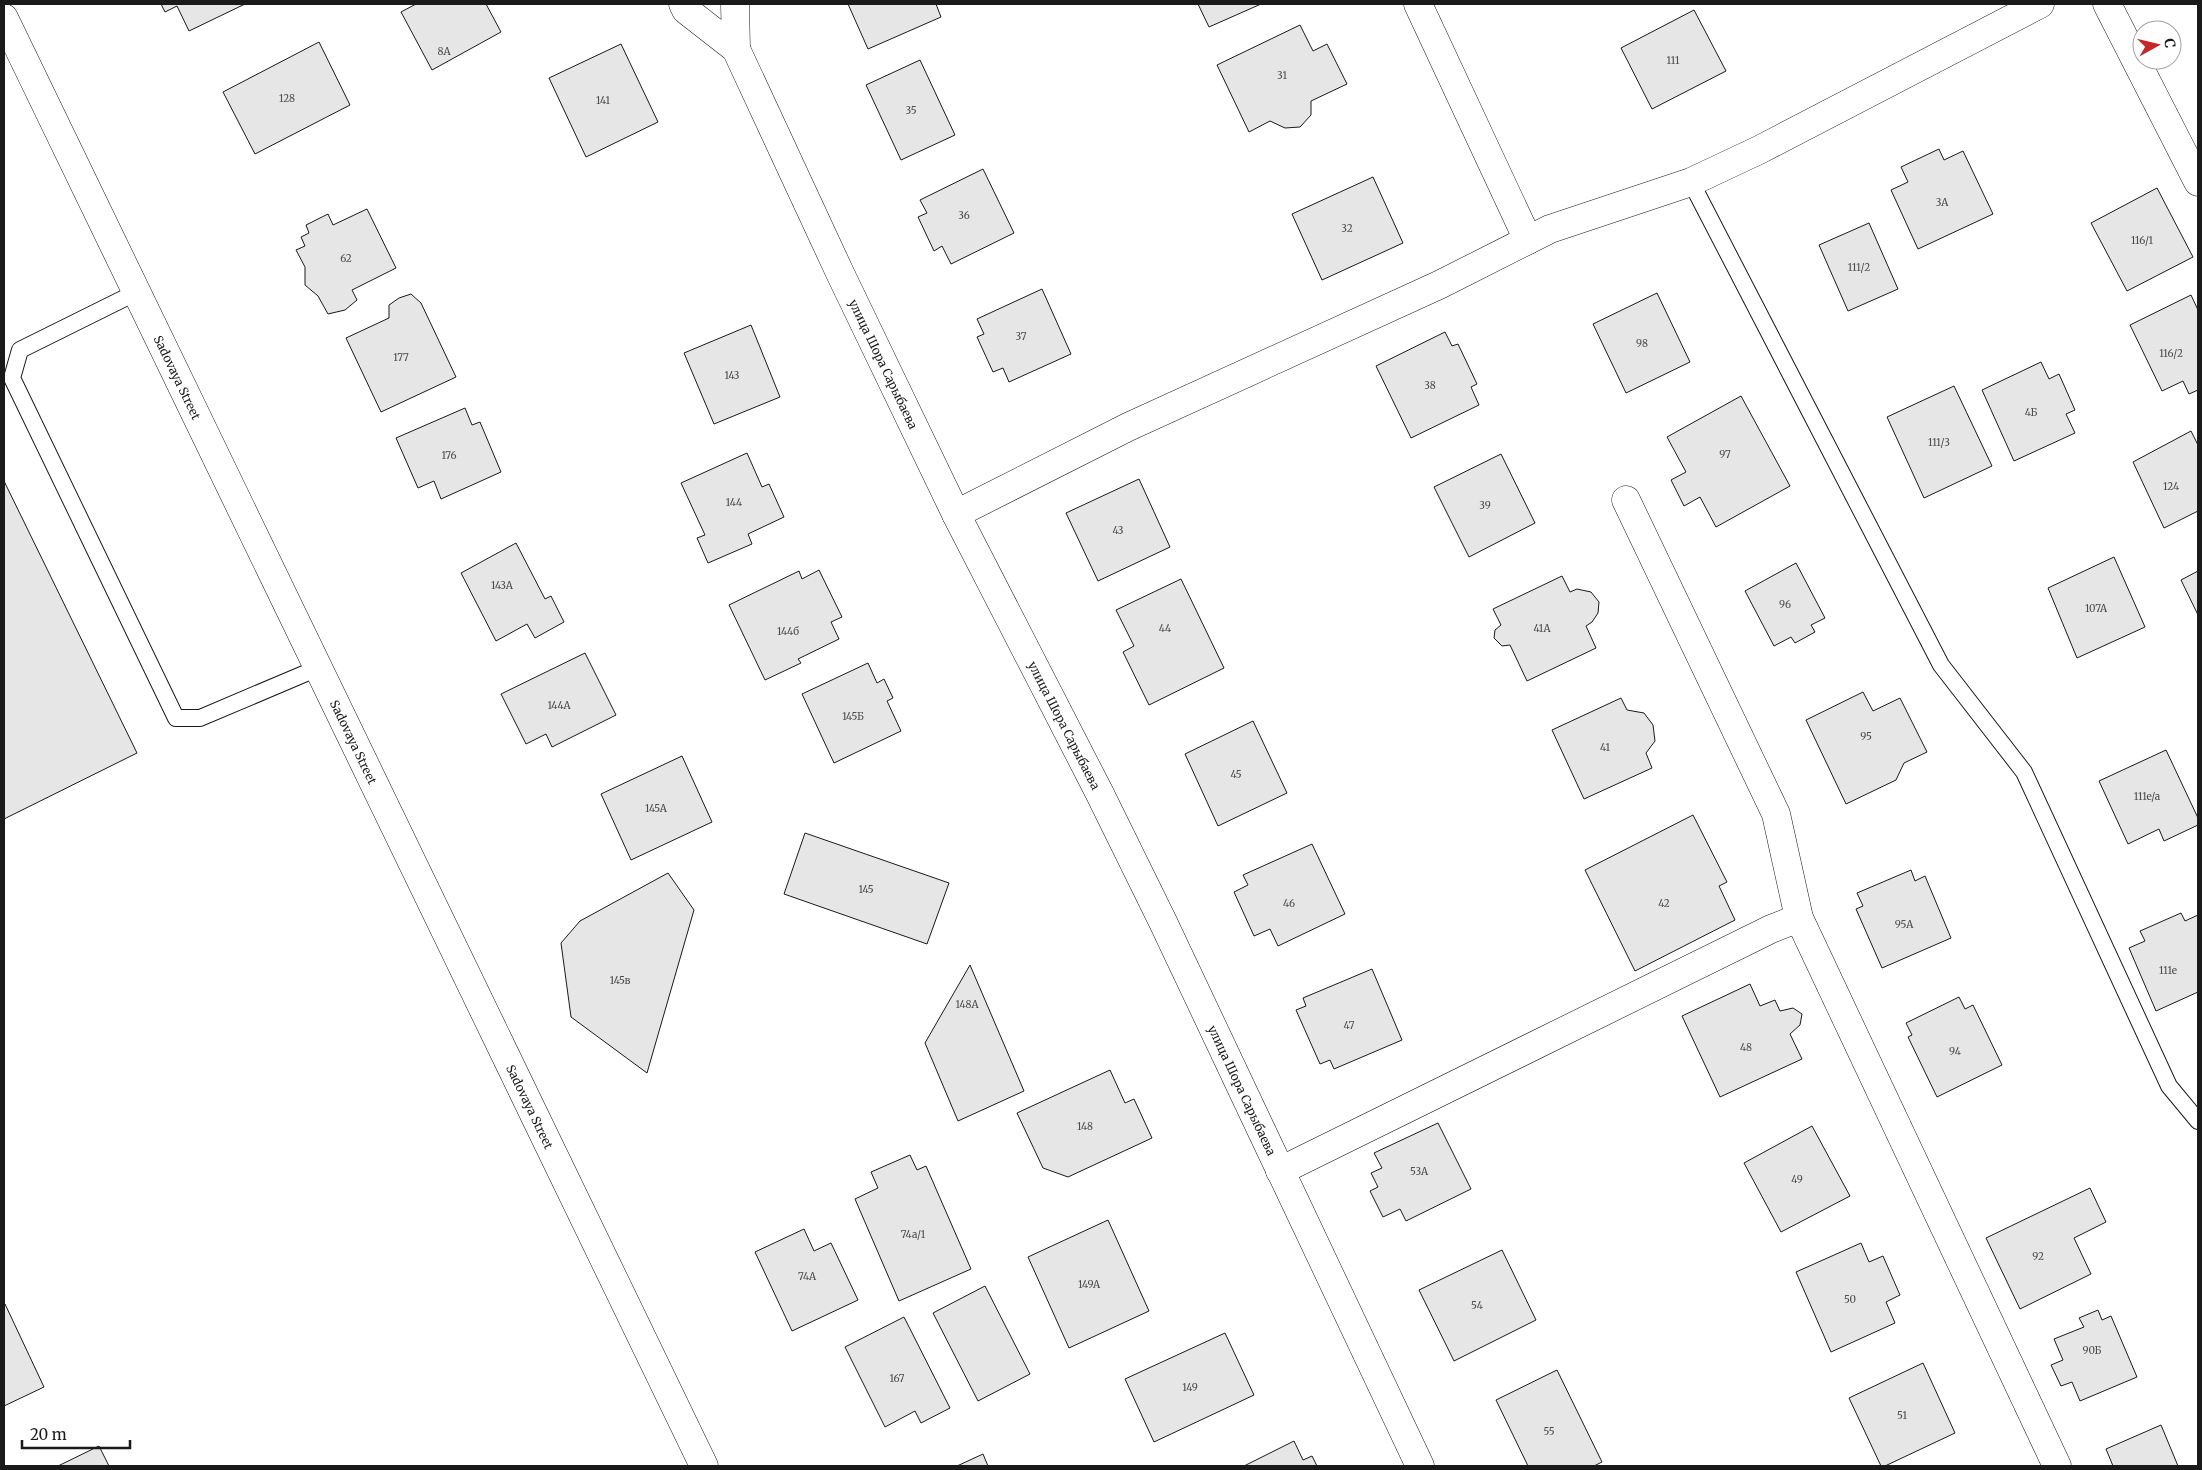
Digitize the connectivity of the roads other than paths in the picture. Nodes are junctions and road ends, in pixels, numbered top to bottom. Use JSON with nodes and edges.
{"nodes":[{"id":1,"x":683,"y":4,"type":"edge"},
{"id":2,"x":735,"y":4,"type":"edge"},
{"id":3,"x":1418,"y":4,"type":"edge"},
{"id":4,"x":2040,"y":4,"type":"edge"},
{"id":5,"x":2107,"y":4,"type":"edge"},
{"id":6,"x":4,"y":18,"type":"edge"},
{"id":7,"x":736,"y":50,"type":"junction"},
{"id":8,"x":1691,"y":182,"type":"junction"},
{"id":9,"x":2198,"y":182,"type":"edge"},
{"id":10,"x":1528,"y":240,"type":"junction"},
{"id":11,"x":137,"y":292,"type":"junction"},
{"id":12,"x":1626,"y":500,"type":"dead end"},
{"id":13,"x":956,"y":514,"type":"junction"},
{"id":14,"x":318,"y":668,"type":"junction"},
{"id":15,"x":1799,"y":918,"type":"junction"},
{"id":16,"x":2198,"y":1121,"type":"edge"},
{"id":17,"x":1280,"y":1171,"type":"junction"},
{"id":18,"x":698,"y":1464,"type":"edge"},
{"id":19,"x":1420,"y":1466,"type":"edge"},
{"id":20,"x":2057,"y":1466,"type":"edge"}],
"edges":[{"from":1,"to":7,"type":"street","name":"улица Шора Сарыбаева"},
{"from":2,"to":7,"type":"street"},
{"from":3,"to":10,"type":"street"},
{"from":4,"to":8,"type":"street"},
{"from":5,"to":9,"type":"street"},
{"from":6,"to":11,"type":"street","name":"Sadovaya Street"},
{"from":7,"to":13,"type":"street","name":"улица Шора Сарыбаева"},
{"from":8,"to":10,"type":"street"},
{"from":8,"to":16,"type":"lane"},
{"from":10,"to":13,"type":"street"},
{"from":11,"to":14,"type":"street","name":"Sadovaya Street"},
{"from":11,"to":14,"type":"lane"},
{"from":12,"to":15,"type":"street"},
{"from":13,"to":17,"type":"street","name":"улица Шора Сарыбаева"},
{"from":14,"to":18,"type":"street","name":"Sadovaya Street"},
{"from":15,"to":17,"type":"street"},
{"from":15,"to":20,"type":"street"},
{"from":17,"to":19,"type":"street","name":"улица Шора Сарыбаева"}]}
